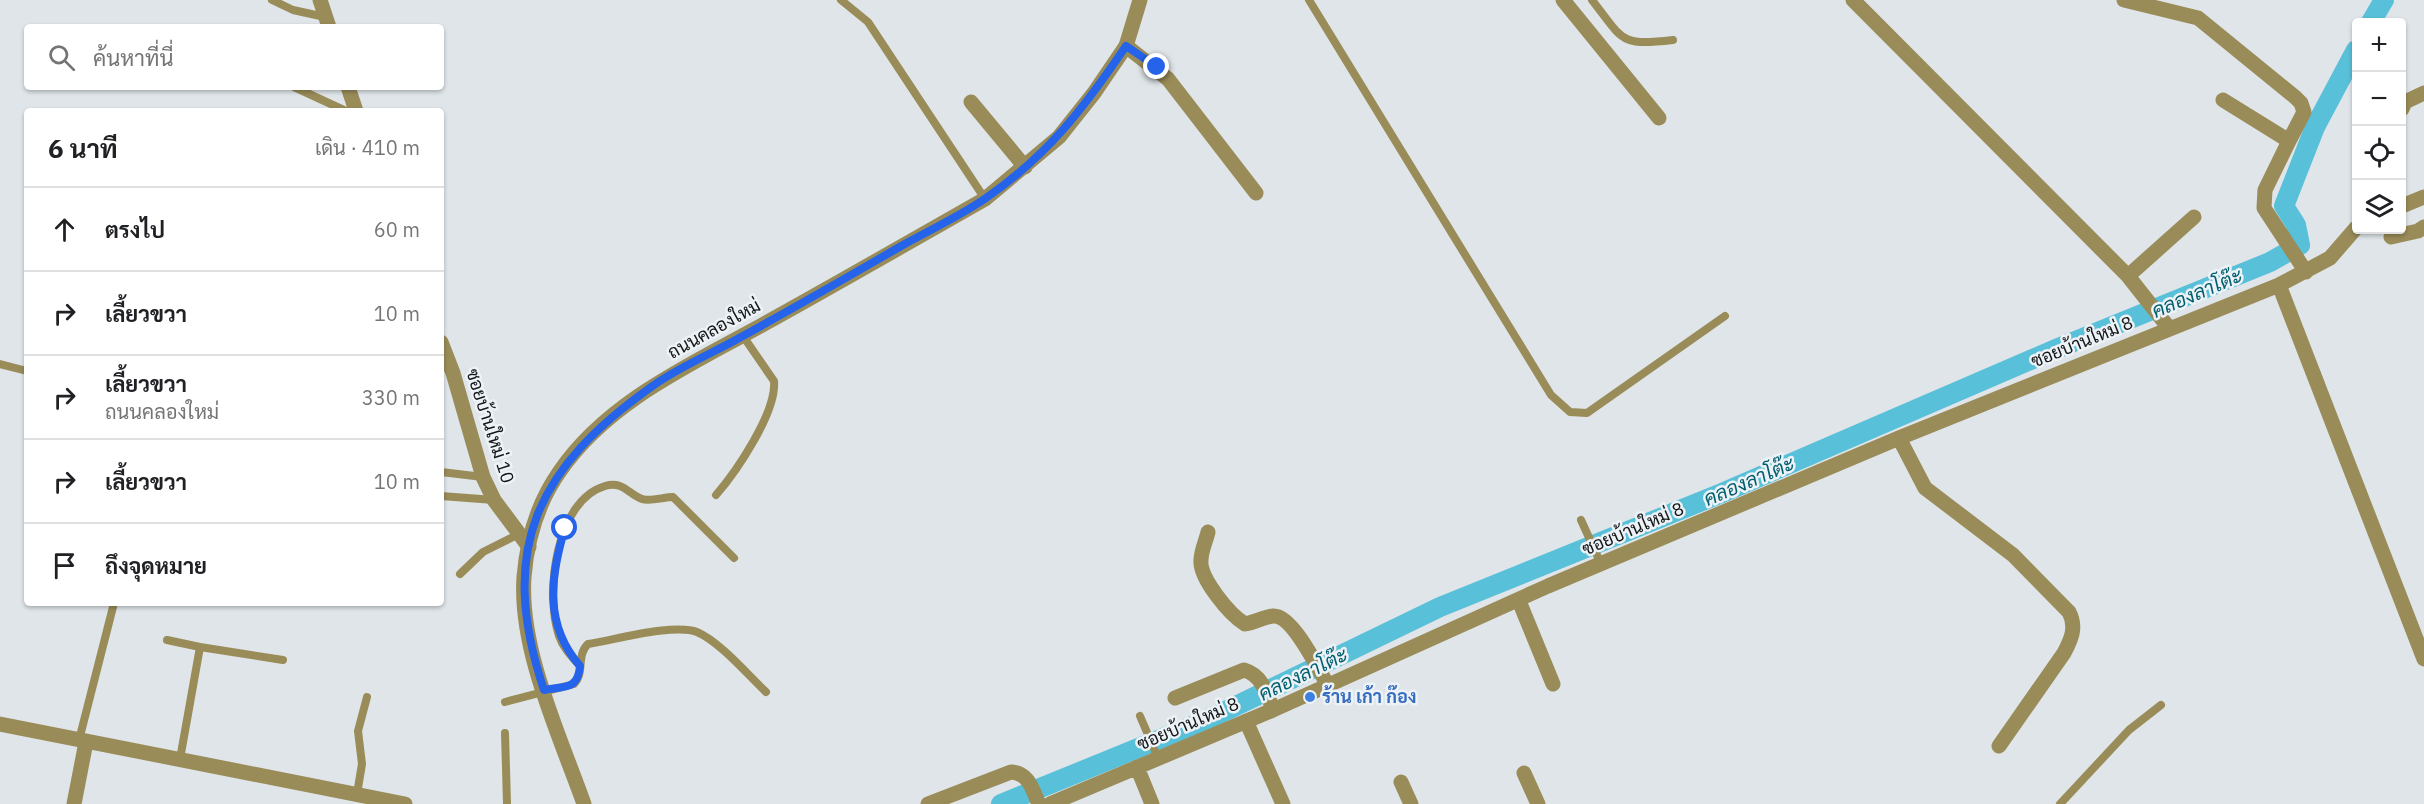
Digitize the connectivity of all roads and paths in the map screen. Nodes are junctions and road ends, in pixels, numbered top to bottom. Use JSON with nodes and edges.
{"nodes":[{"id":1,"x":272,"y":0,"type":"edge"},
{"id":2,"x":320,"y":0,"type":"edge"},
{"id":3,"x":841,"y":0,"type":"edge"},
{"id":4,"x":1140,"y":0,"type":"edge"},
{"id":5,"x":1309,"y":0,"type":"edge"},
{"id":6,"x":1563,"y":0,"type":"edge"},
{"id":7,"x":1592,"y":0,"type":"edge"},
{"id":8,"x":1853,"y":0,"type":"edge"},
{"id":9,"x":2124,"y":0,"type":"edge"},
{"id":10,"x":327,"y":22,"type":"edge"},
{"id":11,"x":1673,"y":40,"type":"dead end"},
{"id":12,"x":1126,"y":46,"type":"junction"},
{"id":13,"x":300,"y":90,"type":"edge"},
{"id":14,"x":349,"y":90,"type":"edge"},
{"id":15,"x":2424,"y":93,"type":"edge"},
{"id":16,"x":2223,"y":100,"type":"dead end"},
{"id":17,"x":971,"y":102,"type":"dead end"},
{"id":18,"x":2406,"y":102,"type":"edge"},
{"id":19,"x":340,"y":108,"type":"edge"},
{"id":20,"x":355,"y":108,"type":"edge"},
{"id":21,"x":1659,"y":118,"type":"dead end"},
{"id":22,"x":2289,"y":141,"type":"junction"},
{"id":23,"x":1025,"y":167,"type":"junction"},
{"id":24,"x":1256,"y":193,"type":"dead end"},
{"id":25,"x":2424,"y":197,"type":"edge"},
{"id":26,"x":985,"y":199,"type":"junction"},
{"id":27,"x":2406,"y":204,"type":"edge"},
{"id":28,"x":2194,"y":217,"type":"dead end"},
{"id":29,"x":2424,"y":227,"type":"edge"},
{"id":30,"x":2352,"y":233,"type":"edge"},
{"id":31,"x":2391,"y":237,"type":"dead end"},
{"id":32,"x":2306,"y":272,"type":"junction"},
{"id":33,"x":2128,"y":276,"type":"junction"},
{"id":34,"x":2279,"y":285,"type":"junction"},
{"id":35,"x":1725,"y":316,"type":"dead end"},
{"id":36,"x":2169,"y":328,"type":"junction"},
{"id":37,"x":743,"y":336,"type":"junction"},
{"id":38,"x":444,"y":352,"type":"edge"},
{"id":39,"x":0,"y":364,"type":"edge"},
{"id":40,"x":24,"y":370,"type":"edge"},
{"id":41,"x":1899,"y":438,"type":"junction"},
{"id":42,"x":444,"y":472,"type":"edge"},
{"id":43,"x":483,"y":477,"type":"junction"},
{"id":44,"x":716,"y":495,"type":"dead end"},
{"id":45,"x":444,"y":496,"type":"edge"},
{"id":46,"x":494,"y":500,"type":"junction"},
{"id":47,"x":1581,"y":520,"type":"dead end"},
{"id":48,"x":1208,"y":532,"type":"dead end"},
{"id":49,"x":519,"y":534,"type":"junction"},
{"id":50,"x":529,"y":547,"type":"junction"},
{"id":51,"x":734,"y":558,"type":"dead end"},
{"id":52,"x":1598,"y":558,"type":"junction"},
{"id":53,"x":460,"y":573,"type":"dead end"},
{"id":54,"x":1519,"y":601,"type":"junction"},
{"id":55,"x":113,"y":606,"type":"edge"},
{"id":56,"x":167,"y":640,"type":"dead end"},
{"id":57,"x":200,"y":647,"type":"junction"},
{"id":58,"x":2424,"y":659,"type":"edge"},
{"id":59,"x":283,"y":660,"type":"dead end"},
{"id":60,"x":580,"y":666,"type":"junction"},
{"id":61,"x":1324,"y":680,"type":"junction"},
{"id":62,"x":1552,"y":684,"type":"dead end"},
{"id":63,"x":544,"y":690,"type":"junction"},
{"id":64,"x":766,"y":692,"type":"dead end"},
{"id":65,"x":368,"y":697,"type":"dead end"},
{"id":66,"x":1175,"y":698,"type":"dead end"},
{"id":67,"x":505,"y":702,"type":"dead end"},
{"id":68,"x":1271,"y":704,"type":"junction"},
{"id":69,"x":2161,"y":705,"type":"dead end"},
{"id":70,"x":1140,"y":716,"type":"dead end"},
{"id":71,"x":1246,"y":721,"type":"junction"},
{"id":72,"x":0,"y":724,"type":"edge"},
{"id":73,"x":505,"y":733,"type":"dead end"},
{"id":74,"x":83,"y":741,"type":"junction"},
{"id":75,"x":1999,"y":746,"type":"dead end"},
{"id":76,"x":1156,"y":753,"type":"junction"},
{"id":77,"x":180,"y":759,"type":"junction"},
{"id":78,"x":1137,"y":767,"type":"junction"},
{"id":79,"x":1524,"y":773,"type":"dead end"},
{"id":80,"x":1401,"y":782,"type":"dead end"},
{"id":81,"x":357,"y":794,"type":"junction"},
{"id":82,"x":1037,"y":800,"type":"edge"},
{"id":83,"x":74,"y":804,"type":"edge"},
{"id":84,"x":405,"y":804,"type":"edge"},
{"id":85,"x":507,"y":804,"type":"edge"},
{"id":86,"x":584,"y":804,"type":"edge"},
{"id":87,"x":928,"y":804,"type":"edge"},
{"id":88,"x":1050,"y":804,"type":"edge"},
{"id":89,"x":1152,"y":804,"type":"edge"},
{"id":90,"x":1283,"y":804,"type":"edge"},
{"id":91,"x":1412,"y":804,"type":"edge"},
{"id":92,"x":1538,"y":804,"type":"edge"},
{"id":93,"x":2061,"y":804,"type":"edge"}],
"edges":[{"from":1,"to":10,"type":"lane"},
{"from":2,"to":10,"type":"street"},
{"from":3,"to":26,"type":"lane"},
{"from":4,"to":12,"type":"street","name":"ถนนคลองใหม่"},
{"from":5,"to":35,"type":"lane"},
{"from":6,"to":21,"type":"street"},
{"from":7,"to":11,"type":"lane"},
{"from":8,"to":33,"type":"street"},
{"from":9,"to":22,"type":"street"},
{"from":12,"to":23,"type":"street","name":"ถนนคลองใหม่"},
{"from":12,"to":24,"type":"street"},
{"from":13,"to":19,"type":"lane"},
{"from":14,"to":20,"type":"street"},
{"from":15,"to":18,"type":"street"},
{"from":16,"to":22,"type":"street"},
{"from":17,"to":23,"type":"street"},
{"from":22,"to":32,"type":"street"},
{"from":23,"to":26,"type":"street","name":"ถนนคลองใหม่"},
{"from":25,"to":27,"type":"street"},
{"from":26,"to":37,"type":"street","name":"ถนนคลองใหม่"},
{"from":28,"to":33,"type":"street"},
{"from":29,"to":31,"type":"street"},
{"from":30,"to":32,"type":"street","name":"ซอยบ้านใหม่ 8"},
{"from":32,"to":34,"type":"street","name":"ซอยบ้านใหม่ 8"},
{"from":33,"to":36,"type":"street"},
{"from":34,"to":36,"type":"street","name":"ซอยบ้านใหม่ 8"},
{"from":34,"to":58,"type":"street"},
{"from":36,"to":41,"type":"street","name":"ซอยบ้านใหม่ 8"},
{"from":37,"to":44,"type":"lane"},
{"from":37,"to":50,"type":"street","name":"ถนนคลองใหม่"},
{"from":38,"to":43,"type":"street","name":"ซอยบ้านใหม่ 10"},
{"from":39,"to":40,"type":"lane"},
{"from":41,"to":52,"type":"street","name":"ซอยบ้านใหม่ 8"},
{"from":41,"to":75,"type":"street"},
{"from":42,"to":43,"type":"lane"},
{"from":43,"to":46,"type":"street","name":"ซอยบ้านใหม่ 10"},
{"from":45,"to":46,"type":"lane"},
{"from":46,"to":49,"type":"street","name":"ซอยบ้านใหม่ 10"},
{"from":47,"to":52,"type":"lane"},
{"from":48,"to":61,"type":"street"},
{"from":49,"to":50,"type":"street","name":"ซอยบ้านใหม่ 10"},
{"from":49,"to":53,"type":"lane"},
{"from":50,"to":63,"type":"street","name":"ถนนคลองใหม่"},
{"from":51,"to":60,"type":"lane"},
{"from":52,"to":54,"type":"street","name":"ซอยบ้านใหม่ 8"},
{"from":54,"to":61,"type":"street","name":"ซอยบ้านใหม่ 8"},
{"from":54,"to":62,"type":"street"},
{"from":55,"to":74,"type":"lane"},
{"from":56,"to":57,"type":"lane"},
{"from":57,"to":59,"type":"lane"},
{"from":57,"to":77,"type":"lane"},
{"from":60,"to":63,"type":"lane"},
{"from":60,"to":64,"type":"lane"},
{"from":61,"to":68,"type":"street","name":"ซอยบ้านใหม่ 8"},
{"from":63,"to":67,"type":"lane"},
{"from":63,"to":86,"type":"street","name":"ถนนคลองใหม่"},
{"from":65,"to":81,"type":"lane"},
{"from":66,"to":68,"type":"street"},
{"from":68,"to":71,"type":"street","name":"ซอยบ้านใหม่ 8"},
{"from":69,"to":93,"type":"lane"},
{"from":70,"to":76,"type":"lane"},
{"from":71,"to":76,"type":"street","name":"ซอยบ้านใหม่ 8"},
{"from":71,"to":90,"type":"street"},
{"from":72,"to":74,"type":"street"},
{"from":73,"to":85,"type":"lane"},
{"from":74,"to":77,"type":"street"},
{"from":74,"to":83,"type":"street"},
{"from":76,"to":78,"type":"street","name":"ซอยบ้านใหม่ 8"},
{"from":77,"to":81,"type":"street"},
{"from":78,"to":88,"type":"street","name":"ซอยบ้านใหม่ 8"},
{"from":78,"to":89,"type":"street"},
{"from":79,"to":92,"type":"street"},
{"from":80,"to":91,"type":"street"},
{"from":81,"to":84,"type":"street"},
{"from":82,"to":87,"type":"street"}]}
